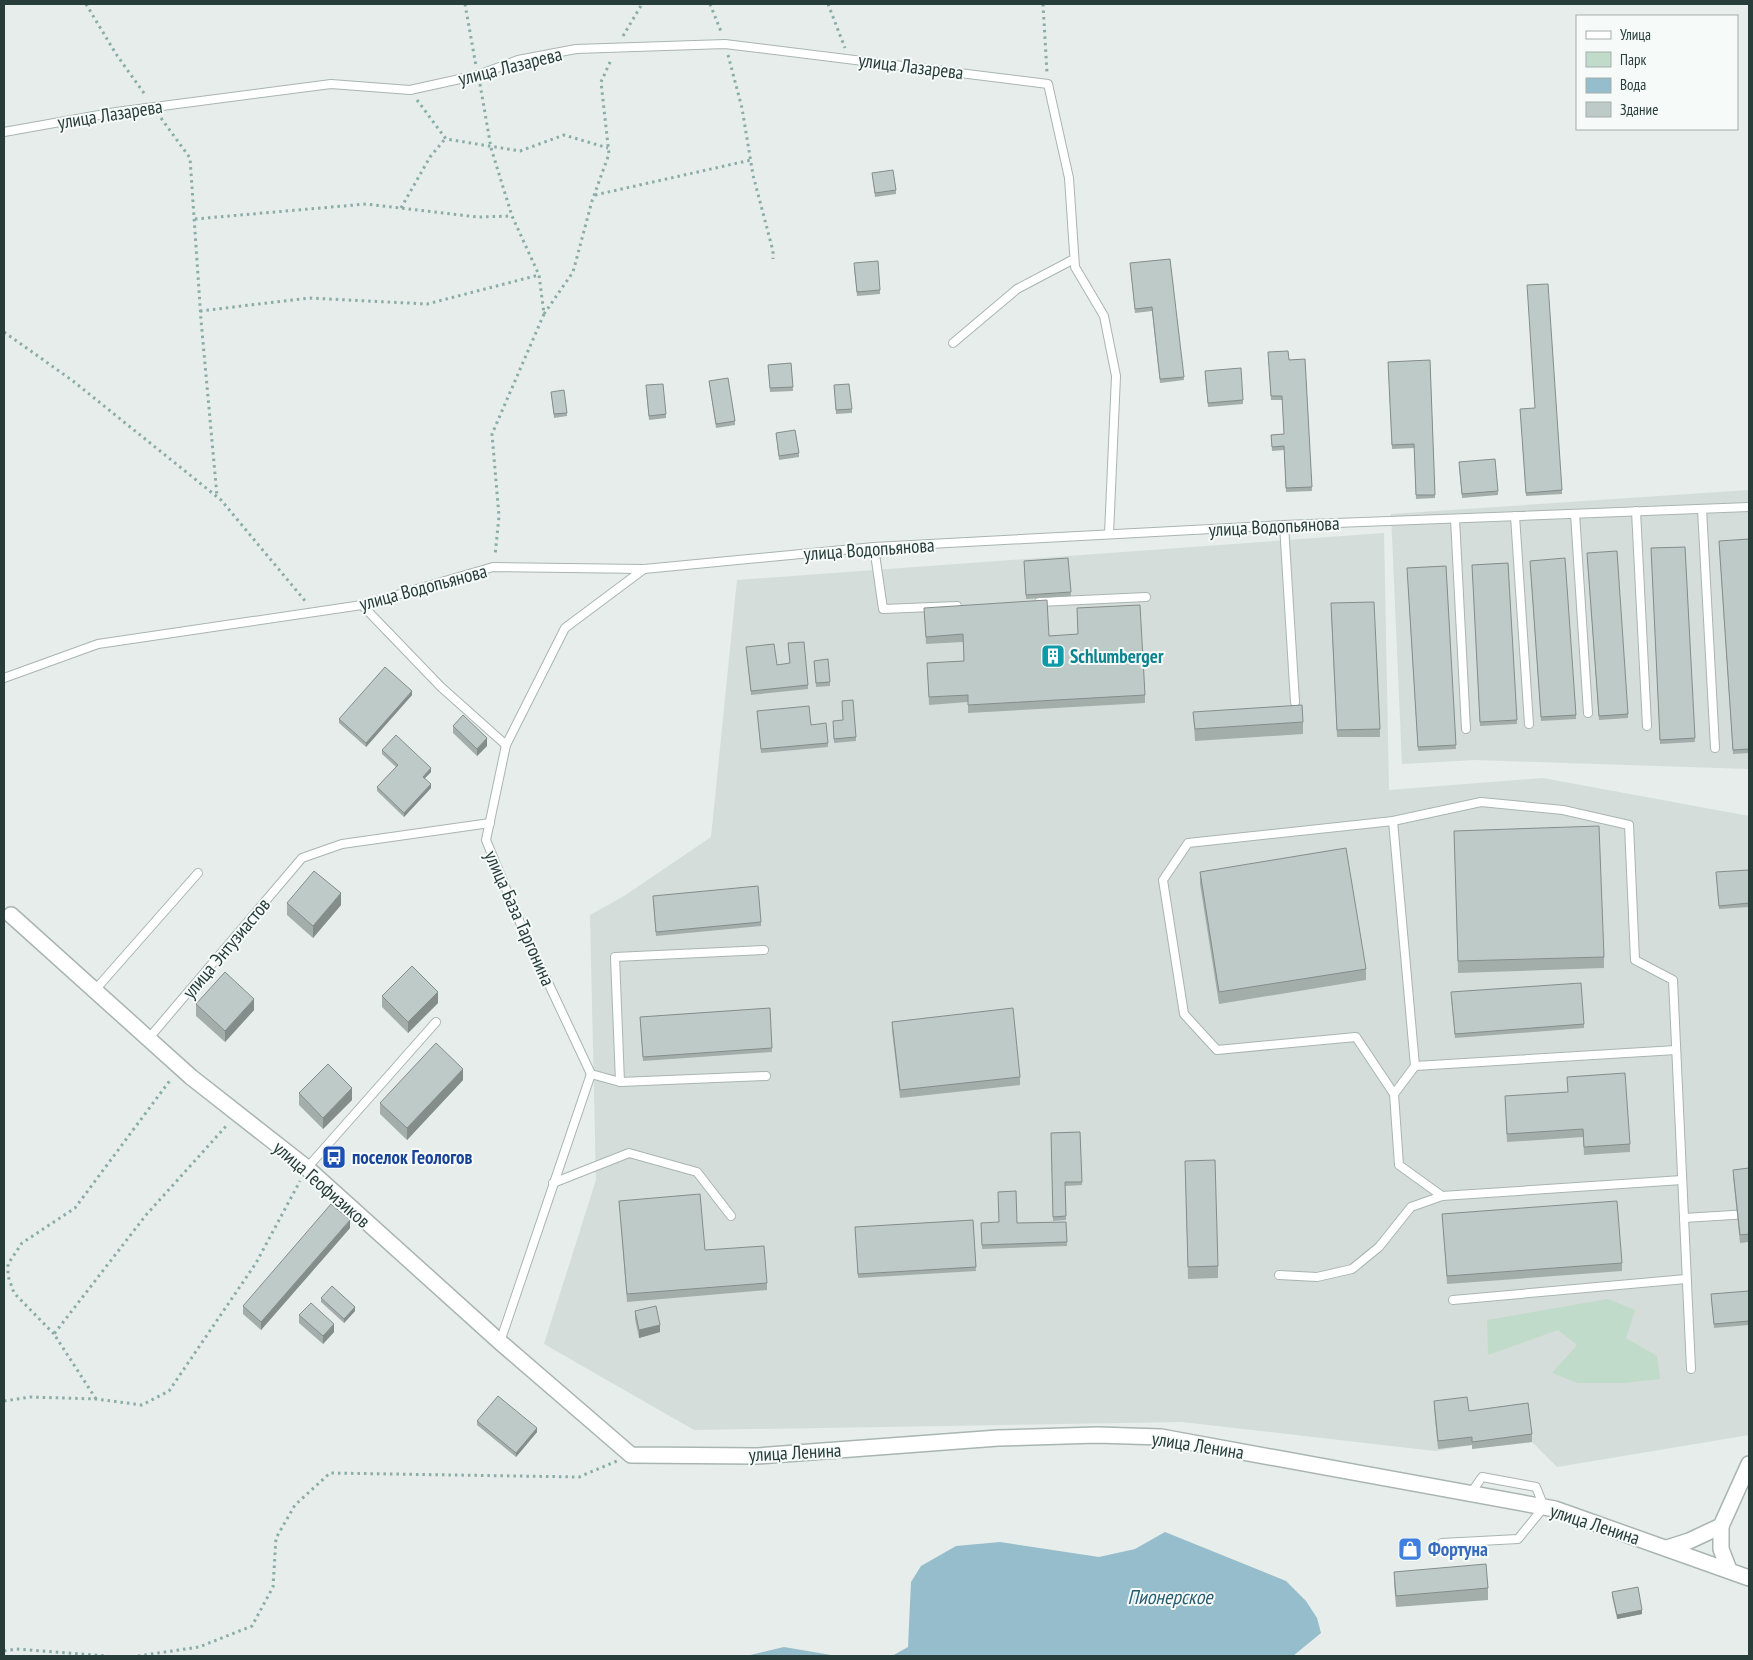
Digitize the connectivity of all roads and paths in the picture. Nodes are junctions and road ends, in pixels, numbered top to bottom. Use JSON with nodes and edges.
{"nodes":[{"id":1,"x":86,"y":4,"type":"edge"},
{"id":2,"x":465,"y":4,"type":"edge"},
{"id":3,"x":642,"y":4,"type":"edge"},
{"id":4,"x":710,"y":4,"type":"edge"},
{"id":5,"x":828,"y":4,"type":"edge"},
{"id":6,"x":1043,"y":4,"type":"edge"},
{"id":7,"x":726,"y":44,"type":"junction"},
{"id":8,"x":616,"y":49,"type":"junction"},
{"id":9,"x":849,"y":58,"type":"junction"},
{"id":10,"x":478,"y":75,"type":"junction"},
{"id":11,"x":1048,"y":84,"type":"junction"},
{"id":12,"x":410,"y":90,"type":"junction"},
{"id":13,"x":154,"y":107,"type":"junction"},
{"id":14,"x":4,"y":132,"type":"edge"},
{"id":15,"x":446,"y":139,"type":"junction"},
{"id":16,"x":491,"y":148,"type":"junction"},
{"id":17,"x":608,"y":148,"type":"junction"},
{"id":18,"x":751,"y":160,"type":"junction"},
{"id":19,"x":594,"y":195,"type":"junction"},
{"id":20,"x":401,"y":208,"type":"junction"},
{"id":21,"x":512,"y":216,"type":"junction"},
{"id":22,"x":194,"y":220,"type":"junction"},
{"id":23,"x":773,"y":259,"type":"dead end"},
{"id":24,"x":1074,"y":259,"type":"junction"},
{"id":25,"x":539,"y":275,"type":"junction"},
{"id":26,"x":200,"y":311,"type":"junction"},
{"id":27,"x":544,"y":314,"type":"junction"},
{"id":28,"x":4,"y":332,"type":"edge"},
{"id":29,"x":953,"y":343,"type":"dead end"},
{"id":30,"x":216,"y":496,"type":"junction"},
{"id":31,"x":1749,"y":507,"type":"edge"},
{"id":32,"x":1702,"y":509,"type":"junction"},
{"id":33,"x":1636,"y":512,"type":"junction"},
{"id":34,"x":1575,"y":514,"type":"junction"},
{"id":35,"x":1516,"y":516,"type":"junction"},
{"id":36,"x":1455,"y":518,"type":"junction"},
{"id":37,"x":1284,"y":525,"type":"junction"},
{"id":38,"x":1109,"y":534,"type":"junction"},
{"id":39,"x":874,"y":547,"type":"junction"},
{"id":40,"x":493,"y":567,"type":"junction"},
{"id":41,"x":644,"y":569,"type":"junction"},
{"id":42,"x":1146,"y":597,"type":"dead end"},
{"id":43,"x":1029,"y":602,"type":"edge"},
{"id":44,"x":970,"y":605,"type":"edge"},
{"id":45,"x":362,"y":606,"type":"junction"},
{"id":46,"x":314,"y":612,"type":"junction"},
{"id":47,"x":4,"y":678,"type":"edge"},
{"id":48,"x":1295,"y":702,"type":"dead end"},
{"id":49,"x":1588,"y":713,"type":"dead end"},
{"id":50,"x":1529,"y":724,"type":"dead end"},
{"id":51,"x":1647,"y":726,"type":"dead end"},
{"id":52,"x":1466,"y":729,"type":"dead end"},
{"id":53,"x":506,"y":745,"type":"junction"},
{"id":54,"x":1715,"y":748,"type":"dead end"},
{"id":55,"x":1393,"y":821,"type":"junction"},
{"id":56,"x":490,"y":823,"type":"junction"},
{"id":57,"x":198,"y":873,"type":"dead end"},
{"id":58,"x":11,"y":915,"type":"dead end"},
{"id":59,"x":764,"y":950,"type":"dead end"},
{"id":60,"x":95,"y":990,"type":"junction"},
{"id":61,"x":436,"y":1022,"type":"dead end"},
{"id":62,"x":149,"y":1038,"type":"junction"},
{"id":63,"x":1676,"y":1050,"type":"junction"},
{"id":64,"x":1415,"y":1066,"type":"junction"},
{"id":65,"x":180,"y":1067,"type":"junction"},
{"id":66,"x":591,"y":1074,"type":"junction"},
{"id":67,"x":766,"y":1076,"type":"dead end"},
{"id":68,"x":620,"y":1082,"type":"junction"},
{"id":69,"x":1394,"y":1094,"type":"junction"},
{"id":70,"x":238,"y":1114,"type":"junction"},
{"id":71,"x":307,"y":1168,"type":"junction"},
{"id":72,"x":1682,"y":1180,"type":"junction"},
{"id":73,"x":552,"y":1183,"type":"junction"},
{"id":74,"x":1442,"y":1196,"type":"junction"},
{"id":75,"x":1749,"y":1214,"type":"edge"},
{"id":76,"x":731,"y":1216,"type":"dead end"},
{"id":77,"x":1684,"y":1218,"type":"junction"},
{"id":78,"x":6,"y":1264,"type":"edge"},
{"id":79,"x":1279,"y":1275,"type":"dead end"},
{"id":80,"x":1686,"y":1279,"type":"junction"},
{"id":81,"x":1453,"y":1300,"type":"dead end"},
{"id":82,"x":54,"y":1334,"type":"junction"},
{"id":83,"x":500,"y":1342,"type":"junction"},
{"id":84,"x":1691,"y":1369,"type":"dead end"},
{"id":85,"x":96,"y":1399,"type":"junction"},
{"id":86,"x":4,"y":1401,"type":"edge"},
{"id":87,"x":631,"y":1455,"type":"junction"},
{"id":88,"x":1749,"y":1464,"type":"edge"},
{"id":89,"x":1544,"y":1507,"type":"junction"},
{"id":90,"x":1721,"y":1526,"type":"junction"},
{"id":91,"x":1442,"y":1542,"type":"dead end"},
{"id":92,"x":1667,"y":1548,"type":"junction"},
{"id":93,"x":1729,"y":1570,"type":"junction"},
{"id":94,"x":1749,"y":1578,"type":"edge"},
{"id":95,"x":4,"y":1651,"type":"edge"},
{"id":96,"x":108,"y":1656,"type":"edge"},
{"id":97,"x":138,"y":1656,"type":"edge"}],
"edges":[{"from":1,"to":13,"type":"path"},
{"from":2,"to":10,"type":"path"},
{"from":3,"to":8,"type":"path"},
{"from":4,"to":7,"type":"path"},
{"from":5,"to":9,"type":"path"},
{"from":6,"to":11,"type":"path"},
{"from":7,"to":8,"type":"lane","name":"улица Лазарева"},
{"from":7,"to":9,"type":"lane","name":"улица Лазарева"},
{"from":7,"to":18,"type":"path"},
{"from":8,"to":10,"type":"lane","name":"улица Лазарева"},
{"from":8,"to":17,"type":"path"},
{"from":9,"to":11,"type":"lane","name":"улица Лазарева"},
{"from":10,"to":12,"type":"lane","name":"улица Лазарева"},
{"from":10,"to":16,"type":"path"},
{"from":11,"to":24,"type":"lane"},
{"from":12,"to":13,"type":"lane","name":"улица Лазарева"},
{"from":12,"to":15,"type":"path"},
{"from":13,"to":14,"type":"lane","name":"улица Лазарева"},
{"from":13,"to":22,"type":"path"},
{"from":15,"to":16,"type":"path"},
{"from":15,"to":20,"type":"path"},
{"from":16,"to":17,"type":"path"},
{"from":16,"to":21,"type":"path"},
{"from":17,"to":19,"type":"path"},
{"from":18,"to":19,"type":"path"},
{"from":18,"to":23,"type":"path"},
{"from":19,"to":27,"type":"path"},
{"from":20,"to":21,"type":"path"},
{"from":20,"to":22,"type":"path"},
{"from":21,"to":25,"type":"path"},
{"from":22,"to":26,"type":"path"},
{"from":24,"to":29,"type":"lane"},
{"from":24,"to":38,"type":"lane"},
{"from":25,"to":26,"type":"path"},
{"from":25,"to":27,"type":"path"},
{"from":26,"to":30,"type":"path"},
{"from":27,"to":40,"type":"path"},
{"from":28,"to":30,"type":"path"},
{"from":30,"to":46,"type":"path"},
{"from":31,"to":32,"type":"lane","name":"улица Водопьянова"},
{"from":32,"to":33,"type":"lane","name":"улица Водопьянова"},
{"from":32,"to":54,"type":"lane"},
{"from":33,"to":34,"type":"lane","name":"улица Водопьянова"},
{"from":33,"to":51,"type":"lane"},
{"from":34,"to":35,"type":"lane","name":"улица Водопьянова"},
{"from":34,"to":49,"type":"lane"},
{"from":35,"to":36,"type":"lane","name":"улица Водопьянова"},
{"from":35,"to":50,"type":"lane"},
{"from":36,"to":37,"type":"lane","name":"улица Водопьянова"},
{"from":36,"to":52,"type":"lane"},
{"from":37,"to":38,"type":"lane","name":"улица Водопьянова"},
{"from":37,"to":48,"type":"lane"},
{"from":38,"to":39,"type":"lane","name":"улица Водопьянова"},
{"from":39,"to":41,"type":"lane","name":"улица Водопьянова"},
{"from":39,"to":44,"type":"lane"},
{"from":40,"to":41,"type":"lane","name":"улица Водопьянова"},
{"from":40,"to":45,"type":"lane","name":"улица Водопьянова"},
{"from":41,"to":53,"type":"lane","name":"улица База Таргонина"},
{"from":42,"to":43,"type":"lane"},
{"from":45,"to":46,"type":"lane","name":"улица Водопьянова"},
{"from":45,"to":53,"type":"lane"},
{"from":46,"to":47,"type":"lane","name":"улица Водопьянова"},
{"from":53,"to":56,"type":"lane","name":"улица База Таргонина"},
{"from":55,"to":63,"type":"lane"},
{"from":55,"to":64,"type":"lane"},
{"from":55,"to":69,"type":"lane"},
{"from":56,"to":62,"type":"lane","name":"улица Энтузиастов"},
{"from":56,"to":66,"type":"lane","name":"улица База Таргонина"},
{"from":57,"to":60,"type":"lane"},
{"from":58,"to":60,"type":"street","name":"улица Геофизиков"},
{"from":59,"to":68,"type":"lane"},
{"from":60,"to":62,"type":"street","name":"улица Геофизиков"},
{"from":61,"to":71,"type":"lane"},
{"from":62,"to":65,"type":"street","name":"улица Геофизиков"},
{"from":63,"to":64,"type":"lane"},
{"from":63,"to":72,"type":"lane"},
{"from":64,"to":69,"type":"lane"},
{"from":65,"to":70,"type":"street","name":"улица Геофизиков"},
{"from":65,"to":78,"type":"path"},
{"from":66,"to":68,"type":"lane"},
{"from":66,"to":73,"type":"lane"},
{"from":67,"to":68,"type":"lane"},
{"from":69,"to":74,"type":"lane"},
{"from":70,"to":71,"type":"street","name":"улица Геофизиков"},
{"from":70,"to":82,"type":"path"},
{"from":71,"to":83,"type":"street","name":"улица Геофизиков"},
{"from":71,"to":85,"type":"path"},
{"from":72,"to":74,"type":"lane"},
{"from":72,"to":77,"type":"lane"},
{"from":73,"to":76,"type":"lane"},
{"from":73,"to":83,"type":"lane"},
{"from":74,"to":79,"type":"lane"},
{"from":75,"to":77,"type":"lane"},
{"from":77,"to":80,"type":"lane"},
{"from":78,"to":82,"type":"path"},
{"from":80,"to":81,"type":"lane"},
{"from":80,"to":84,"type":"lane"},
{"from":82,"to":85,"type":"path"},
{"from":83,"to":87,"type":"street","name":"улица Геофизиков"},
{"from":85,"to":86,"type":"path"},
{"from":87,"to":89,"type":"street","name":"улица Ленина"},
{"from":87,"to":97,"type":"path"},
{"from":88,"to":90,"type":"street"},
{"from":89,"to":91,"type":"lane"},
{"from":89,"to":92,"type":"street","name":"улица Ленина"},
{"from":90,"to":92,"type":"street"},
{"from":90,"to":93,"type":"street"},
{"from":92,"to":93,"type":"street","name":"улица Ленина"},
{"from":93,"to":94,"type":"street","name":"улица Ленина"},
{"from":95,"to":96,"type":"path"}]}
